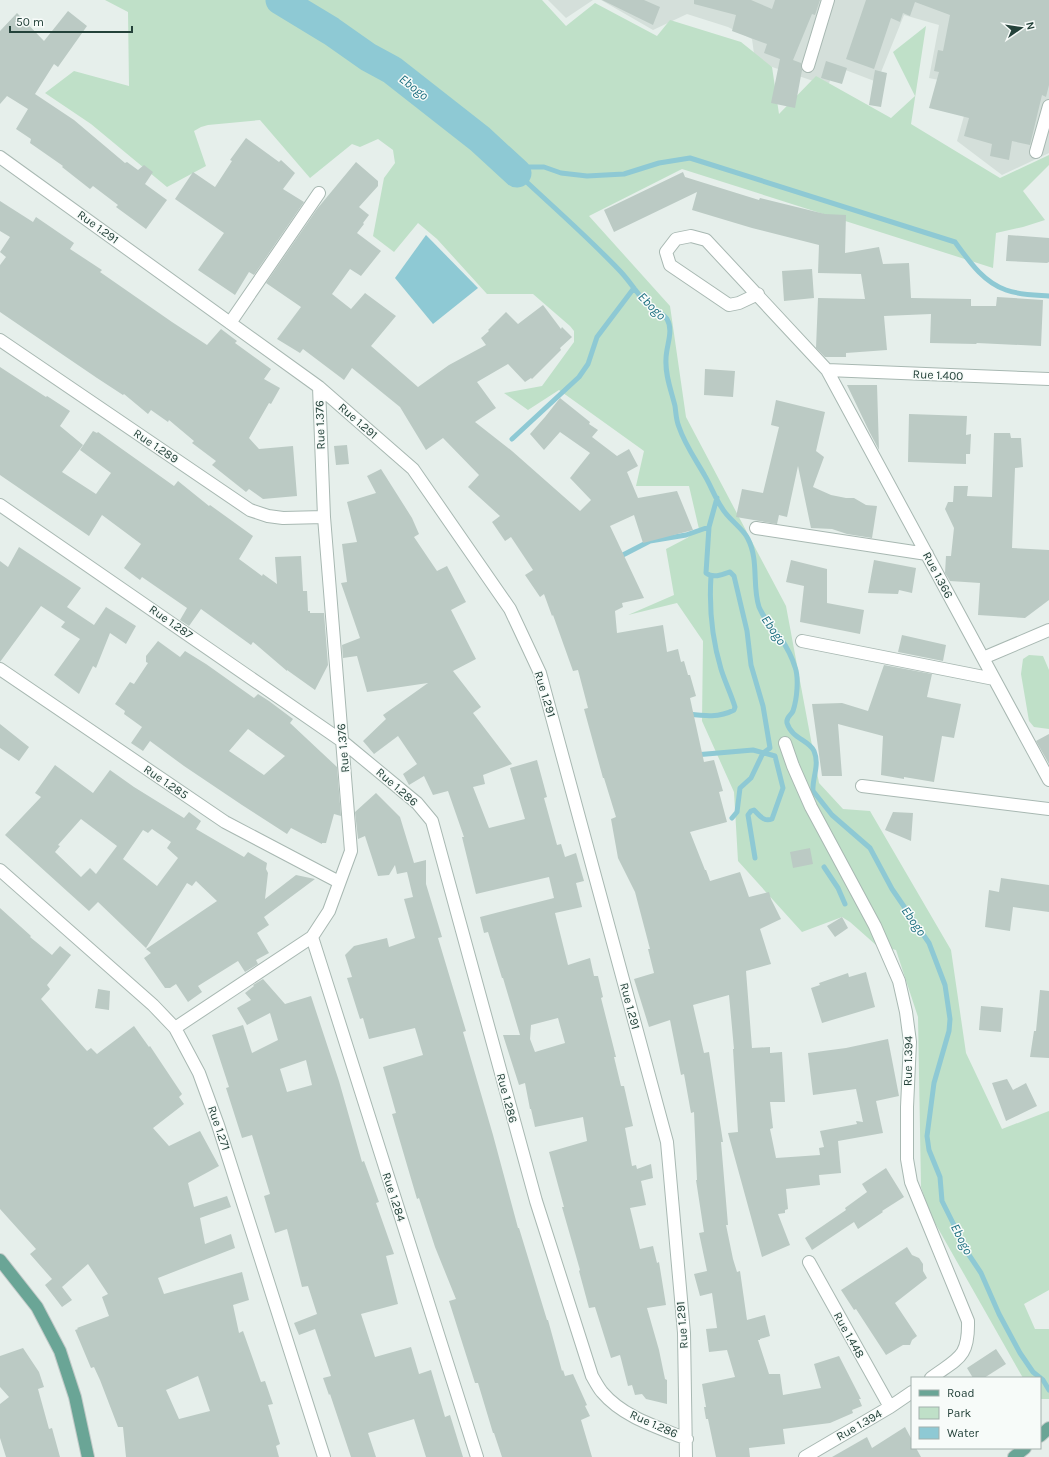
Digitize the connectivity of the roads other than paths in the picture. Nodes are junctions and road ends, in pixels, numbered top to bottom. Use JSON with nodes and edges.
{"nodes":[{"id":1,"x":828,"y":0,"type":"edge"},
{"id":2,"x":808,"y":66,"type":"dead end"},
{"id":3,"x":1049,"y":106,"type":"edge"},
{"id":4,"x":1036,"y":152,"type":"dead end"},
{"id":5,"x":0,"y":157,"type":"edge"},
{"id":6,"x":319,"y":193,"type":"dead end"},
{"id":7,"x":758,"y":294,"type":"junction"},
{"id":8,"x":230,"y":323,"type":"junction"},
{"id":9,"x":0,"y":340,"type":"edge"},
{"id":10,"x":827,"y":370,"type":"junction"},
{"id":11,"x":1049,"y":379,"type":"edge"},
{"id":12,"x":319,"y":387,"type":"junction"},
{"id":13,"x":0,"y":505,"type":"edge"},
{"id":14,"x":324,"y":517,"type":"junction"},
{"id":15,"x":756,"y":528,"type":"dead end"},
{"id":16,"x":927,"y":554,"type":"junction"},
{"id":17,"x":1049,"y":630,"type":"edge"},
{"id":18,"x":802,"y":641,"type":"dead end"},
{"id":19,"x":983,"y":658,"type":"junction"},
{"id":20,"x":0,"y":669,"type":"edge"},
{"id":21,"x":994,"y":679,"type":"junction"},
{"id":22,"x":342,"y":741,"type":"junction"},
{"id":23,"x":786,"y":743,"type":"dead end"},
{"id":24,"x":1049,"y":780,"type":"edge"},
{"id":25,"x":862,"y":786,"type":"dead end"},
{"id":26,"x":1049,"y":809,"type":"edge"},
{"id":27,"x":0,"y":870,"type":"edge"},
{"id":28,"x":339,"y":882,"type":"junction"},
{"id":29,"x":312,"y":937,"type":"junction"},
{"id":30,"x":175,"y":1028,"type":"junction"},
{"id":31,"x":0,"y":1260,"type":"edge"},
{"id":32,"x":809,"y":1262,"type":"dead end"},
{"id":33,"x":932,"y":1377,"type":"edge"},
{"id":34,"x":911,"y":1393,"type":"edge"},
{"id":35,"x":890,"y":1407,"type":"junction"},
{"id":36,"x":1049,"y":1428,"type":"edge"},
{"id":37,"x":1041,"y":1435,"type":"edge"},
{"id":38,"x":686,"y":1439,"type":"junction"},
{"id":39,"x":1024,"y":1449,"type":"edge"},
{"id":40,"x":88,"y":1457,"type":"edge"},
{"id":41,"x":324,"y":1457,"type":"edge"},
{"id":42,"x":476,"y":1457,"type":"edge"},
{"id":43,"x":686,"y":1457,"type":"edge"},
{"id":44,"x":805,"y":1457,"type":"edge"},
{"id":45,"x":1014,"y":1457,"type":"edge"}],
"edges":[{"from":1,"to":2,"type":"street"},
{"from":3,"to":4,"type":"street"},
{"from":5,"to":8,"type":"street","name":"Rue 1.291"},
{"from":6,"to":8,"type":"street"},
{"from":7,"to":7,"type":"street","name":"Rue 1.366"},
{"from":7,"to":10,"type":"street","name":"Rue 1.366"},
{"from":8,"to":12,"type":"street","name":"Rue 1.291"},
{"from":9,"to":14,"type":"street","name":"Rue 1.289"},
{"from":10,"to":11,"type":"street","name":"Rue 1.400"},
{"from":10,"to":16,"type":"street","name":"Rue 1.366"},
{"from":12,"to":14,"type":"street","name":"Rue 1.376"},
{"from":12,"to":38,"type":"street","name":"Rue 1.291"},
{"from":13,"to":22,"type":"street","name":"Rue 1.287"},
{"from":14,"to":22,"type":"street","name":"Rue 1.376"},
{"from":15,"to":16,"type":"street"},
{"from":16,"to":19,"type":"street","name":"Rue 1.366"},
{"from":17,"to":19,"type":"street"},
{"from":18,"to":21,"type":"street"},
{"from":19,"to":21,"type":"street","name":"Rue 1.366"},
{"from":20,"to":28,"type":"street","name":"Rue 1.285"},
{"from":21,"to":24,"type":"street","name":"Rue 1.366"},
{"from":22,"to":28,"type":"street","name":"Rue 1.376"},
{"from":22,"to":38,"type":"street","name":"Rue 1.286"},
{"from":23,"to":33,"type":"street","name":"Rue 1.394"},
{"from":25,"to":26,"type":"street"},
{"from":27,"to":30,"type":"street","name":"Rue 1.271"},
{"from":28,"to":29,"type":"street","name":"Rue 1.376"},
{"from":29,"to":30,"type":"street","name":"Rue 1.376"},
{"from":29,"to":42,"type":"street","name":"Rue 1.284"},
{"from":30,"to":41,"type":"street","name":"Rue 1.271"},
{"from":31,"to":40,"type":"main road"},
{"from":32,"to":35,"type":"street","name":"Rue 1.448"},
{"from":34,"to":35,"type":"street","name":"Rue 1.394"},
{"from":35,"to":44,"type":"street","name":"Rue 1.394"},
{"from":36,"to":37,"type":"main road"},
{"from":38,"to":43,"type":"street","name":"Rue 1.291"},
{"from":39,"to":45,"type":"main road"}]}
